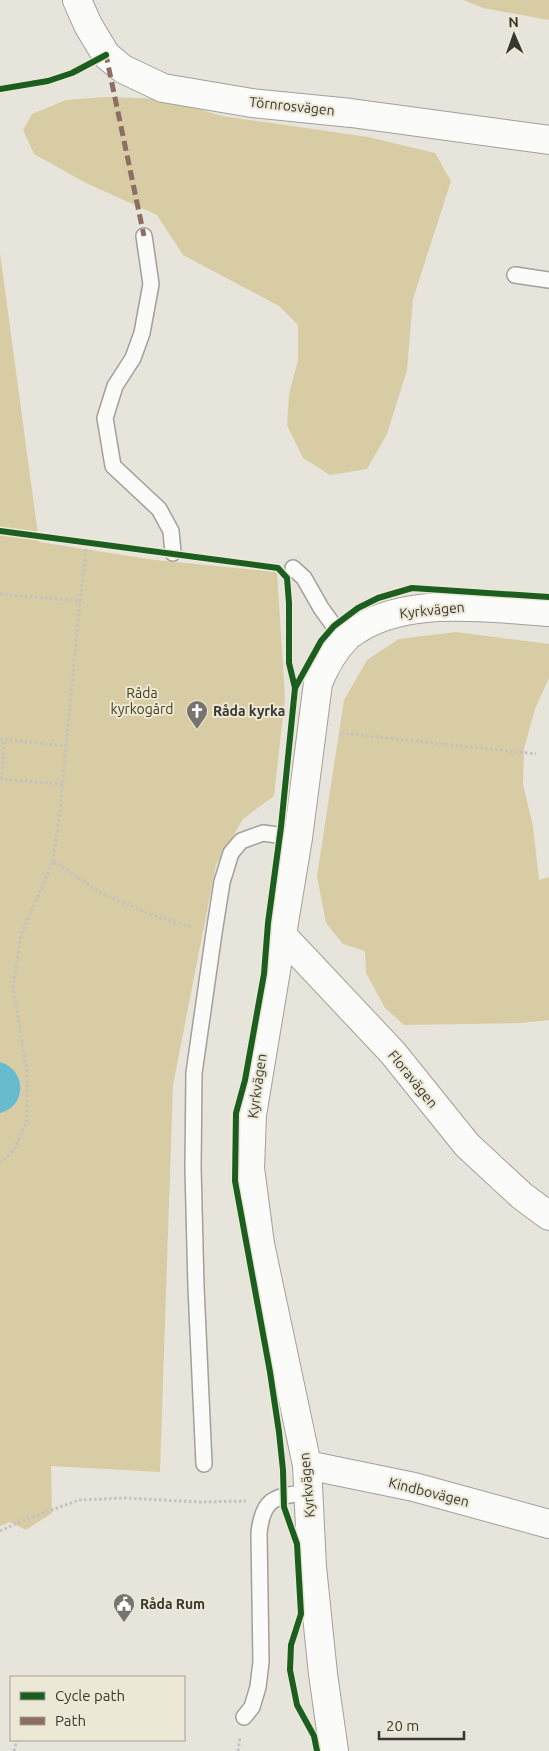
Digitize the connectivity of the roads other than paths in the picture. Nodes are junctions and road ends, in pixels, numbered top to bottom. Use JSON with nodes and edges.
{"nodes":[{"id":1,"x":77,"y":0,"type":"edge"},
{"id":2,"x":549,"y":140,"type":"edge"},
{"id":3,"x":144,"y":236,"type":"dead end"},
{"id":4,"x":515,"y":275,"type":"dead end"},
{"id":5,"x":549,"y":280,"type":"edge"},
{"id":6,"x":173,"y":553,"type":"dead end"},
{"id":7,"x":293,"y":568,"type":"dead end"},
{"id":8,"x":549,"y":612,"type":"edge"},
{"id":9,"x":347,"y":636,"type":"junction"},
{"id":10,"x":298,"y":838,"type":"junction"},
{"id":11,"x":282,"y":935,"type":"junction"},
{"id":12,"x":549,"y":1216,"type":"edge"},
{"id":13,"x":204,"y":1464,"type":"dead end"},
{"id":14,"x":307,"y":1465,"type":"junction"},
{"id":15,"x":308,"y":1492,"type":"junction"},
{"id":16,"x":549,"y":1524,"type":"edge"},
{"id":17,"x":244,"y":1717,"type":"dead end"},
{"id":18,"x":334,"y":1751,"type":"edge"}],
"edges":[{"from":1,"to":2,"type":"street","name":"Törnrosvägen"},
{"from":3,"to":6,"type":"lane"},
{"from":4,"to":5,"type":"lane"},
{"from":7,"to":9,"type":"lane"},
{"from":8,"to":9,"type":"street","name":"Kyrkvägen"},
{"from":9,"to":10,"type":"street","name":"Kyrkvägen"},
{"from":10,"to":11,"type":"street","name":"Kyrkvägen"},
{"from":10,"to":13,"type":"lane"},
{"from":11,"to":12,"type":"street","name":"Floravägen"},
{"from":11,"to":14,"type":"street","name":"Kyrkvägen"},
{"from":14,"to":15,"type":"street","name":"Kyrkvägen"},
{"from":14,"to":16,"type":"street","name":"Kindbovägen"},
{"from":15,"to":17,"type":"lane"},
{"from":15,"to":18,"type":"street","name":"Kyrkvägen"}]}
